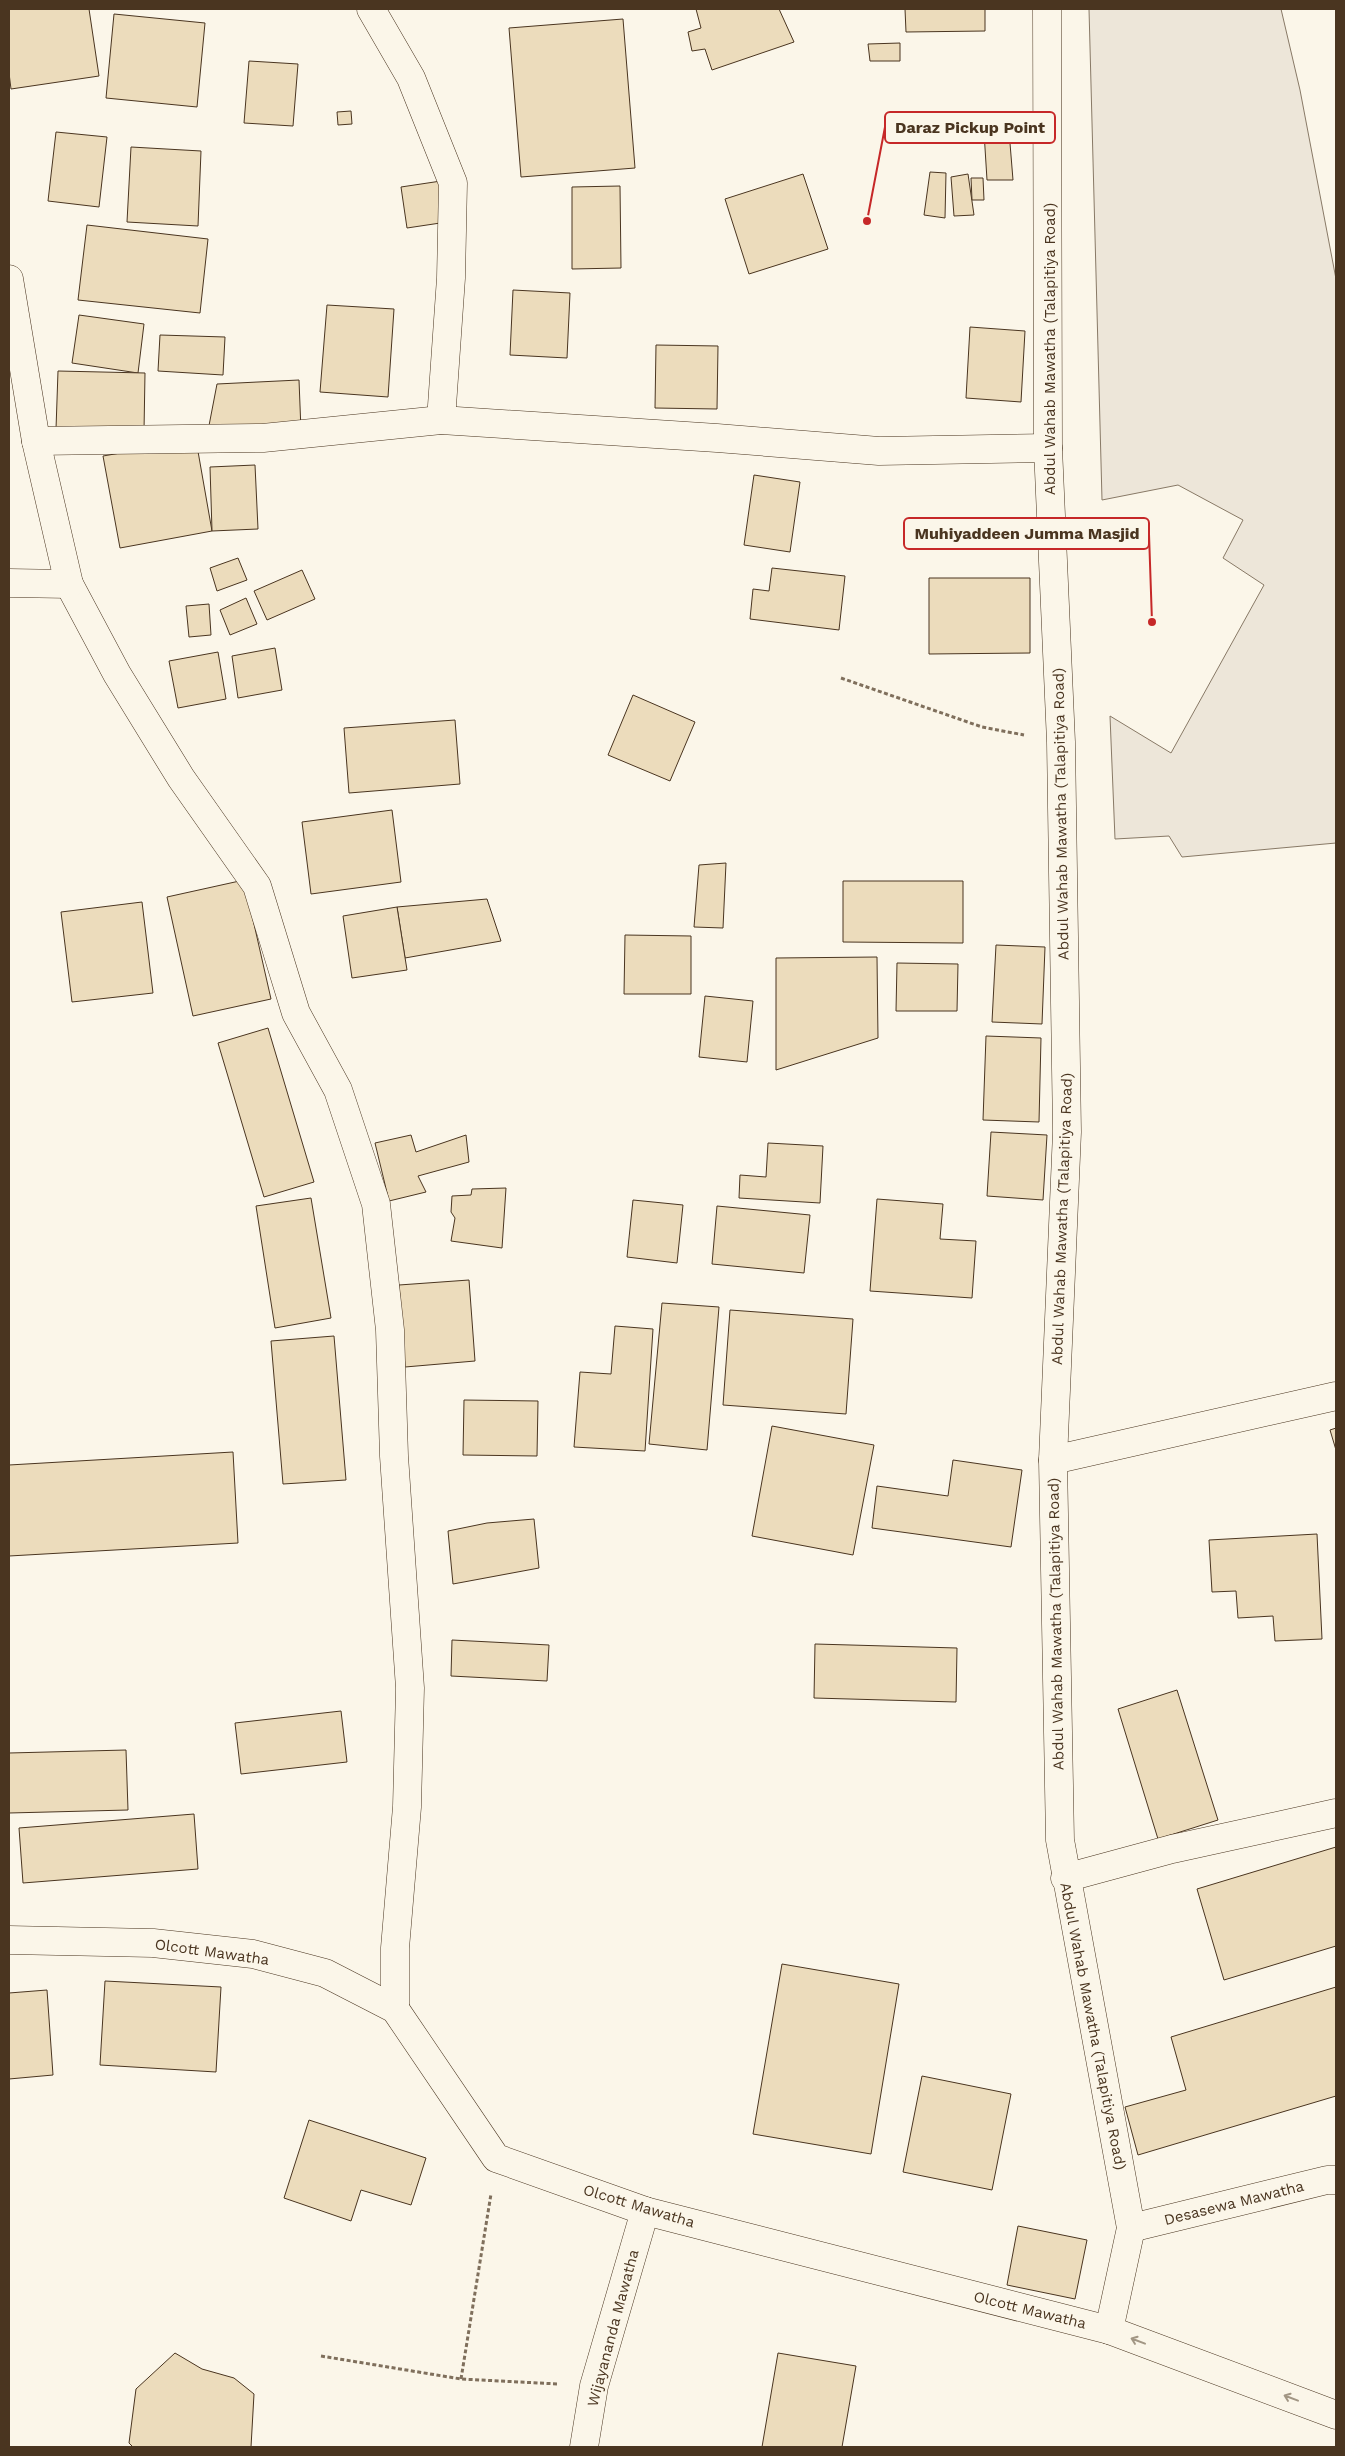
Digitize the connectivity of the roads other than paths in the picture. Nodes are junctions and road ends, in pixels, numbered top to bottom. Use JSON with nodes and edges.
{"nodes":[{"id":1,"x":371,"y":9,"type":"edge"},
{"id":2,"x":1047,"y":9,"type":"edge"},
{"id":3,"x":9,"y":279,"type":"edge"},
{"id":4,"x":441,"y":420,"type":"junction"},
{"id":5,"x":36,"y":441,"type":"junction"},
{"id":6,"x":1048,"y":448,"type":"junction"},
{"id":7,"x":9,"y":583,"type":"edge"},
{"id":8,"x":69,"y":584,"type":"junction"},
{"id":9,"x":1336,"y":1396,"type":"edge"},
{"id":10,"x":1053,"y":1460,"type":"junction"},
{"id":11,"x":1336,"y":1813,"type":"edge"},
{"id":12,"x":1065,"y":1878,"type":"junction"},
{"id":13,"x":9,"y":1940,"type":"edge"},
{"id":14,"x":395,"y":2009,"type":"junction"},
{"id":15,"x":1336,"y":2180,"type":"edge"},
{"id":16,"x":645,"y":2211,"type":"junction"},
{"id":17,"x":1131,"y":2228,"type":"junction"},
{"id":18,"x":1109,"y":2330,"type":"junction"},
{"id":19,"x":1336,"y":2416,"type":"edge"},
{"id":20,"x":584,"y":2447,"type":"edge"}],
"edges":[{"from":1,"to":4,"type":"street"},
{"from":2,"to":6,"type":"street","name":"Abdul Wahab Mawatha (Talapitiya Road)"},
{"from":3,"to":5,"type":"street"},
{"from":4,"to":5,"type":"street"},
{"from":4,"to":6,"type":"street"},
{"from":5,"to":8,"type":"street"},
{"from":6,"to":10,"type":"street","name":"Abdul Wahab Mawatha (Talapitiya Road)"},
{"from":7,"to":8,"type":"street"},
{"from":8,"to":14,"type":"street"},
{"from":9,"to":10,"type":"street"},
{"from":10,"to":12,"type":"street","name":"Abdul Wahab Mawatha (Talapitiya Road)"},
{"from":11,"to":12,"type":"street"},
{"from":12,"to":17,"type":"street","name":"Abdul Wahab Mawatha (Talapitiya Road)"},
{"from":13,"to":14,"type":"street","name":"Olcott Mawatha"},
{"from":14,"to":16,"type":"street","name":"Olcott Mawatha"},
{"from":15,"to":17,"type":"street","name":"Desasewa Mawatha"},
{"from":16,"to":18,"type":"street","name":"Olcott Mawatha"},
{"from":16,"to":20,"type":"street","name":"Wijayananda Mawatha"},
{"from":17,"to":18,"type":"street","name":"Abdul Wahab Mawatha (Talapitiya Road)"},
{"from":19,"to":18,"type":"street","name":"Olcott Mawatha","one_way":true}]}
